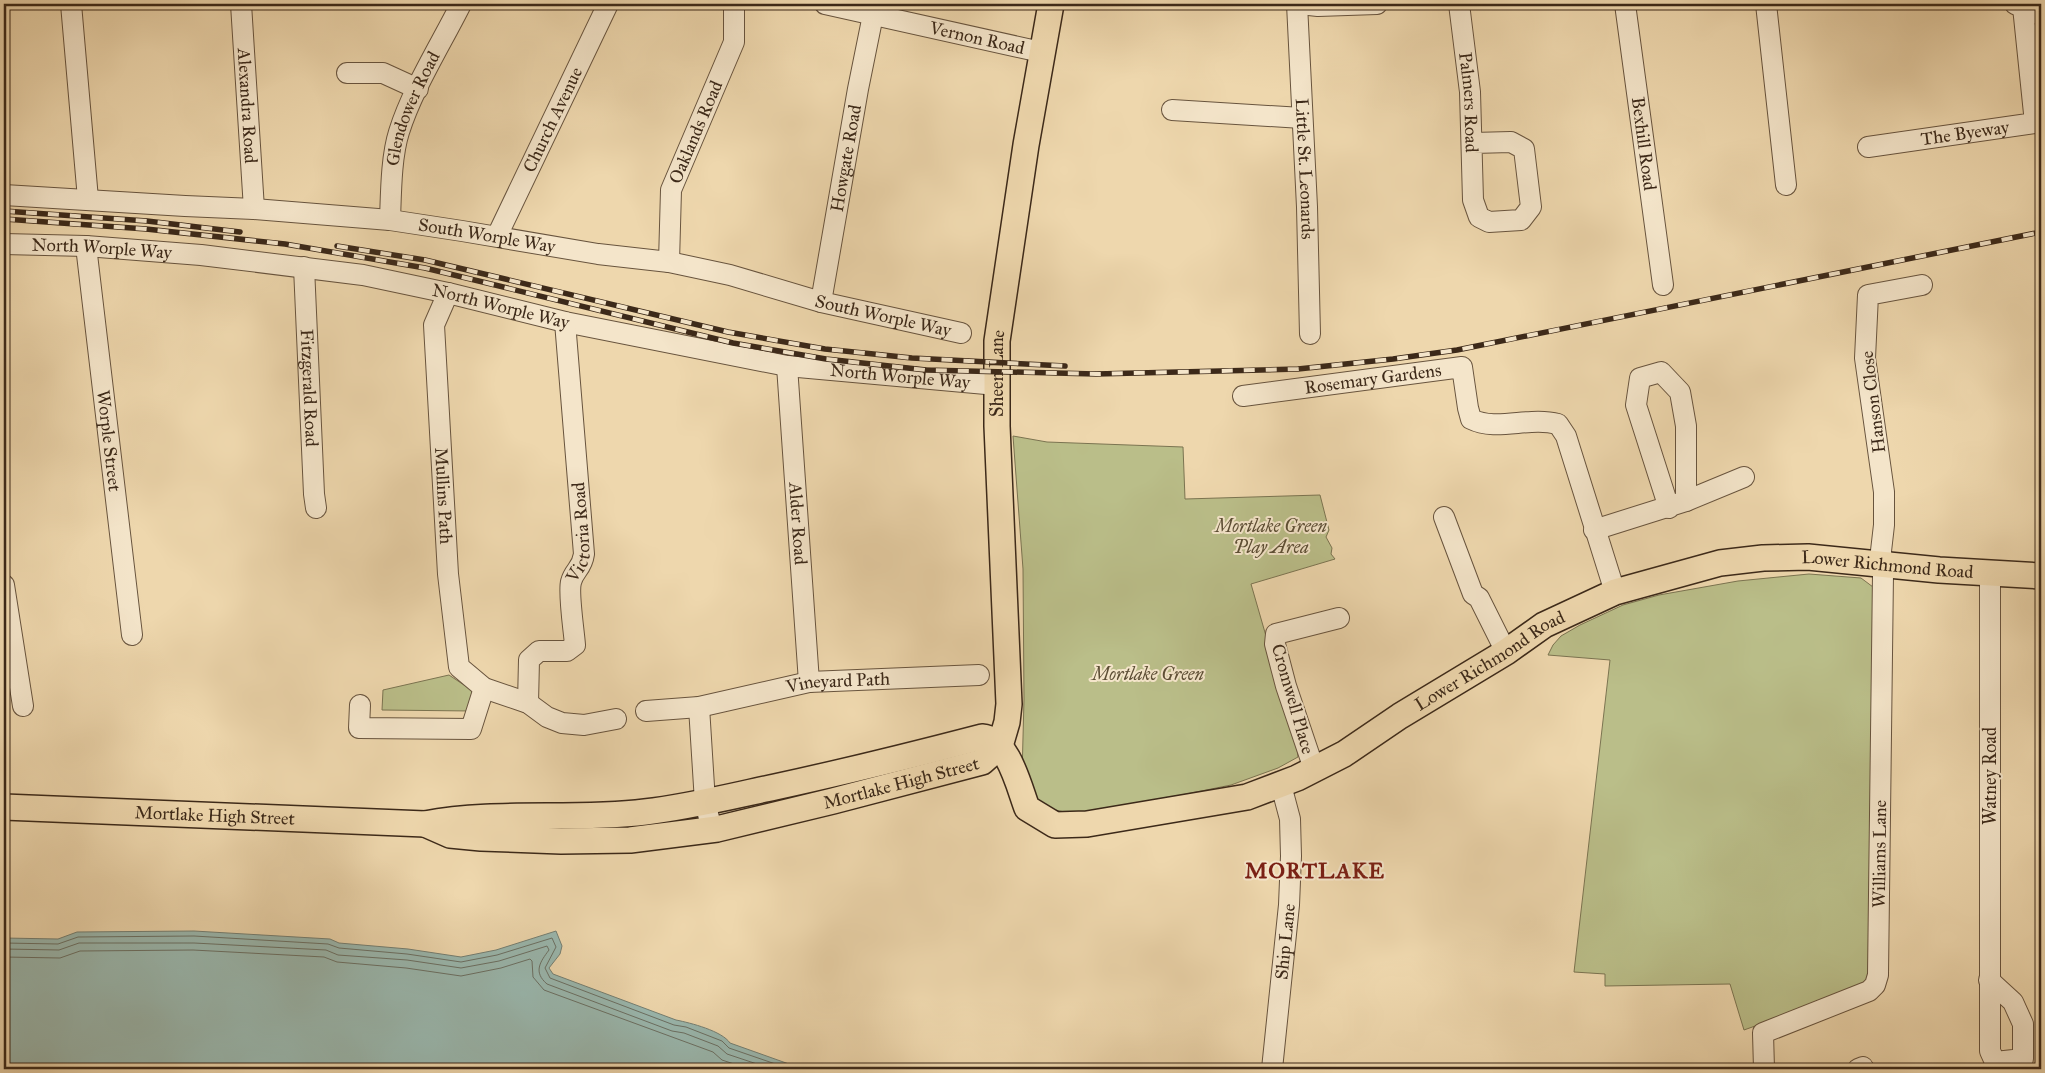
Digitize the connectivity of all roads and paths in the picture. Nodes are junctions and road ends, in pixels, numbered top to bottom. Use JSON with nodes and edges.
{"nodes":[{"id":1,"x":71,"y":4,"type":"edge"},
{"id":2,"x":241,"y":4,"type":"edge"},
{"id":3,"x":461,"y":4,"type":"edge"},
{"id":4,"x":608,"y":4,"type":"edge"},
{"id":5,"x":734,"y":4,"type":"edge"},
{"id":6,"x":825,"y":4,"type":"edge"},
{"id":7,"x":1051,"y":4,"type":"edge"},
{"id":8,"x":1299,"y":4,"type":"edge"},
{"id":9,"x":1377,"y":4,"type":"edge"},
{"id":10,"x":1459,"y":4,"type":"edge"},
{"id":11,"x":1625,"y":4,"type":"edge"},
{"id":12,"x":1766,"y":4,"type":"edge"},
{"id":13,"x":2026,"y":9,"type":"edge"},
{"id":14,"x":873,"y":15,"type":"junction"},
{"id":15,"x":1041,"y":52,"type":"junction"},
{"id":16,"x":347,"y":73,"type":"dead end"},
{"id":17,"x":418,"y":89,"type":"junction"},
{"id":18,"x":1172,"y":110,"type":"dead end"},
{"id":19,"x":1302,"y":118,"type":"junction"},
{"id":20,"x":1473,"y":143,"type":"junction"},
{"id":21,"x":1868,"y":147,"type":"dead end"},
{"id":22,"x":1786,"y":185,"type":"dead end"},
{"id":23,"x":4,"y":194,"type":"edge"},
{"id":24,"x":88,"y":200,"type":"junction"},
{"id":25,"x":254,"y":208,"type":"junction"},
{"id":26,"x":390,"y":220,"type":"junction"},
{"id":27,"x":497,"y":236,"type":"junction"},
{"id":28,"x":4,"y":244,"type":"edge"},
{"id":29,"x":86,"y":246,"type":"junction"},
{"id":30,"x":669,"y":262,"type":"junction"},
{"id":31,"x":304,"y":267,"type":"junction"},
{"id":32,"x":1663,"y":285,"type":"dead end"},
{"id":33,"x":1922,"y":285,"type":"dead end"},
{"id":34,"x":448,"y":293,"type":"junction"},
{"id":35,"x":821,"y":302,"type":"junction"},
{"id":36,"x":565,"y":322,"type":"junction"},
{"id":37,"x":961,"y":333,"type":"dead end"},
{"id":38,"x":1310,"y":334,"type":"dead end"},
{"id":39,"x":787,"y":366,"type":"junction"},
{"id":40,"x":997,"y":385,"type":"junction"},
{"id":41,"x":1244,"y":396,"type":"dead end"},
{"id":42,"x":1744,"y":478,"type":"dead end"},
{"id":43,"x":1678,"y":504,"type":"junction"},
{"id":44,"x":316,"y":508,"type":"dead end"},
{"id":45,"x":1444,"y":517,"type":"dead end"},
{"id":46,"x":1594,"y":530,"type":"junction"},
{"id":47,"x":1881,"y":563,"type":"junction"},
{"id":48,"x":1990,"y":573,"type":"junction"},
{"id":49,"x":2041,"y":576,"type":"edge"},
{"id":50,"x":4,"y":584,"type":"edge"},
{"id":51,"x":1615,"y":592,"type":"junction"},
{"id":52,"x":1339,"y":618,"type":"dead end"},
{"id":53,"x":132,"y":635,"type":"dead end"},
{"id":54,"x":1506,"y":652,"type":"junction"},
{"id":55,"x":979,"y":675,"type":"dead end"},
{"id":56,"x":809,"y":682,"type":"junction"},
{"id":57,"x":484,"y":688,"type":"junction"},
{"id":58,"x":528,"y":703,"type":"junction"},
{"id":59,"x":360,"y":705,"type":"dead end"},
{"id":60,"x":23,"y":706,"type":"dead end"},
{"id":61,"x":699,"y":707,"type":"junction"},
{"id":62,"x":646,"y":712,"type":"dead end"},
{"id":63,"x":616,"y":719,"type":"dead end"},
{"id":64,"x":1000,"y":746,"type":"junction"},
{"id":65,"x":1314,"y":769,"type":"junction"},
{"id":66,"x":1281,"y":785,"type":"junction"},
{"id":67,"x":705,"y":802,"type":"junction"},
{"id":68,"x":4,"y":807,"type":"edge"},
{"id":69,"x":425,"y":824,"type":"junction"},
{"id":70,"x":712,"y":830,"type":"junction"},
{"id":71,"x":1989,"y":980,"type":"dead end"},
{"id":72,"x":1272,"y":1069,"type":"edge"},
{"id":73,"x":1764,"y":1069,"type":"edge"}],
"edges":[{"from":1,"to":24,"type":"street"},
{"from":2,"to":25,"type":"street","name":"Alexandra Road"},
{"from":3,"to":17,"type":"street","name":"Glendower Road"},
{"from":4,"to":27,"type":"street","name":"Church Avenue"},
{"from":5,"to":30,"type":"street","name":"Oaklands Road"},
{"from":6,"to":14,"type":"street","name":"Vernon Road"},
{"from":7,"to":15,"type":"main road","name":"Sheen Lane"},
{"from":8,"to":9,"type":"street"},
{"from":8,"to":19,"type":"street","name":"Little St. Leonards"},
{"from":10,"to":20,"type":"street","name":"Palmers Road"},
{"from":11,"to":32,"type":"street","name":"Bexhill Road"},
{"from":12,"to":22,"type":"street"},
{"from":13,"to":21,"type":"street","name":"The Byeway"},
{"from":14,"to":15,"type":"street","name":"Vernon Road"},
{"from":14,"to":35,"type":"street","name":"Howgate Road"},
{"from":15,"to":40,"type":"main road","name":"Sheen Lane"},
{"from":16,"to":17,"type":"street"},
{"from":17,"to":26,"type":"street","name":"Glendower Road"},
{"from":18,"to":19,"type":"street"},
{"from":19,"to":38,"type":"street","name":"Little St. Leonards"},
{"from":20,"to":20,"type":"street","name":"Palmers Road"},
{"from":23,"to":24,"type":"street","name":"South Worple Way"},
{"from":24,"to":25,"type":"street","name":"South Worple Way"},
{"from":25,"to":26,"type":"street","name":"South Worple Way"},
{"from":26,"to":27,"type":"street","name":"South Worple Way"},
{"from":27,"to":30,"type":"street","name":"South Worple Way"},
{"from":28,"to":29,"type":"street","name":"North Worple Way"},
{"from":29,"to":31,"type":"street","name":"North Worple Way"},
{"from":29,"to":53,"type":"street","name":"Worple Street"},
{"from":30,"to":35,"type":"street","name":"South Worple Way"},
{"from":31,"to":34,"type":"street","name":"North Worple Way"},
{"from":31,"to":44,"type":"street","name":"Fitzgerald Road"},
{"from":33,"to":47,"type":"street","name":"Hanson Close"},
{"from":34,"to":36,"type":"street","name":"North Worple Way"},
{"from":34,"to":57,"type":"street","name":"Mullins Path"},
{"from":35,"to":37,"type":"street","name":"South Worple Way"},
{"from":36,"to":39,"type":"street","name":"North Worple Way"},
{"from":36,"to":58,"type":"street","name":"Victoria Road"},
{"from":39,"to":40,"type":"street","name":"North Worple Way"},
{"from":39,"to":56,"type":"street","name":"Alder Road"},
{"from":40,"to":64,"type":"main road","name":"Sheen Lane"},
{"from":41,"to":46,"type":"street","name":"Rosemary Gardens"},
{"from":42,"to":43,"type":"street"},
{"from":43,"to":43,"type":"street"},
{"from":43,"to":46,"type":"street"},
{"from":45,"to":54,"type":"street"},
{"from":46,"to":51,"type":"street"},
{"from":47,"to":48,"type":"main road","name":"Lower Richmond Road"},
{"from":47,"to":51,"type":"main road","name":"Lower Richmond Road"},
{"from":47,"to":73,"type":"street","name":"Williams Lane"},
{"from":48,"to":49,"type":"main road","name":"Lower Richmond Road"},
{"from":48,"to":71,"type":"street","name":"Watney Road"},
{"from":50,"to":60,"type":"street"},
{"from":51,"to":54,"type":"main road","name":"Lower Richmond Road"},
{"from":52,"to":65,"type":"street","name":"Cromwell Place"},
{"from":54,"to":65,"type":"main road","name":"Lower Richmond Road"},
{"from":55,"to":56,"type":"street","name":"Vineyard Path"},
{"from":56,"to":61,"type":"street","name":"Vineyard Path"},
{"from":57,"to":58,"type":"street"},
{"from":57,"to":59,"type":"street"},
{"from":58,"to":63,"type":"street"},
{"from":61,"to":62,"type":"street","name":"Vineyard Path"},
{"from":61,"to":67,"type":"street"},
{"from":64,"to":66,"type":"main road","name":"Lower Richmond Road"},
{"from":64,"to":67,"type":"main road","name":"Mortlake High Street"},
{"from":64,"to":70,"type":"main road","name":"Mortlake High Street"},
{"from":65,"to":66,"type":"main road","name":"Lower Richmond Road"},
{"from":66,"to":72,"type":"street","name":"Ship Lane"},
{"from":67,"to":69,"type":"main road","name":"Mortlake High Street"},
{"from":67,"to":70,"type":"street"},
{"from":68,"to":69,"type":"main road","name":"Mortlake High Street"},
{"from":69,"to":70,"type":"main road","name":"Mortlake High Street"}]}
